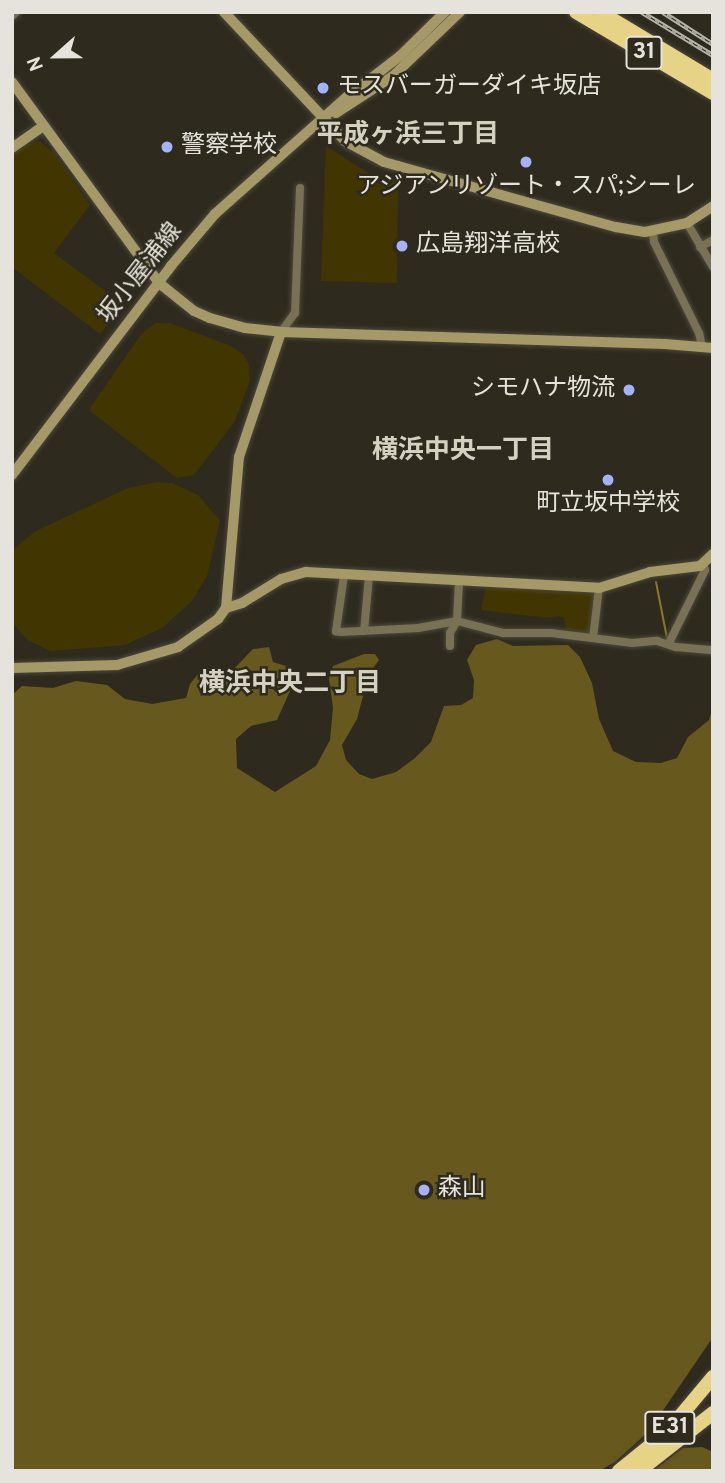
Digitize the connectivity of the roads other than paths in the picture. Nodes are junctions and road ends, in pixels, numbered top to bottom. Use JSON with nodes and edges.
{"nodes":[{"id":1,"x":224,"y":12,"type":"edge"},
{"id":2,"x":445,"y":12,"type":"edge"},
{"id":3,"x":460,"y":12,"type":"edge"},
{"id":4,"x":576,"y":12,"type":"edge"},
{"id":5,"x":600,"y":12,"type":"edge"},
{"id":6,"x":713,"y":80,"type":"edge"},
{"id":7,"x":12,"y":82,"type":"edge"},
{"id":8,"x":713,"y":93,"type":"edge"},
{"id":9,"x":325,"y":120,"type":"junction"},
{"id":10,"x":43,"y":125,"type":"junction"},
{"id":11,"x":12,"y":148,"type":"edge"},
{"id":12,"x":300,"y":188,"type":"dead end"},
{"id":13,"x":713,"y":206,"type":"edge"},
{"id":14,"x":687,"y":223,"type":"junction"},
{"id":15,"x":653,"y":232,"type":"junction"},
{"id":16,"x":713,"y":240,"type":"edge"},
{"id":17,"x":700,"y":247,"type":"junction"},
{"id":18,"x":713,"y":267,"type":"edge"},
{"id":19,"x":159,"y":283,"type":"junction"},
{"id":20,"x":281,"y":331,"type":"junction"},
{"id":21,"x":708,"y":347,"type":"edge"},
{"id":22,"x":12,"y":475,"type":"edge"},
{"id":23,"x":713,"y":554,"type":"edge"},
{"id":24,"x":707,"y":569,"type":"edge"},
{"id":25,"x":344,"y":575,"type":"junction"},
{"id":26,"x":369,"y":576,"type":"junction"},
{"id":27,"x":459,"y":581,"type":"junction"},
{"id":28,"x":599,"y":588,"type":"junction"},
{"id":29,"x":226,"y":608,"type":"junction"},
{"id":30,"x":457,"y":621,"type":"junction"},
{"id":31,"x":364,"y":631,"type":"junction"},
{"id":32,"x":593,"y":638,"type":"junction"},
{"id":33,"x":669,"y":643,"type":"junction"},
{"id":34,"x":450,"y":646,"type":"dead end"},
{"id":35,"x":713,"y":650,"type":"edge"},
{"id":36,"x":12,"y":668,"type":"edge"},
{"id":37,"x":713,"y":1377,"type":"edge"},
{"id":38,"x":713,"y":1413,"type":"edge"},
{"id":39,"x":618,"y":1471,"type":"edge"},
{"id":40,"x":639,"y":1471,"type":"edge"}],
"edges":[{"from":1,"to":9,"type":"street"},
{"from":2,"to":9,"type":"street","name":"坂小屋浦線"},
{"from":3,"to":9,"type":"street","name":"坂小屋浦線"},
{"from":4,"to":8,"type":"highway","number":"31"},
{"from":5,"to":6,"type":"highway","number":"31"},
{"from":7,"to":10,"type":"street"},
{"from":9,"to":15,"type":"street"},
{"from":9,"to":19,"type":"street","name":"坂小屋浦線"},
{"from":10,"to":11,"type":"street"},
{"from":10,"to":19,"type":"street"},
{"from":12,"to":20,"type":"street"},
{"from":13,"to":14,"type":"street"},
{"from":14,"to":15,"type":"street"},
{"from":14,"to":17,"type":"street"},
{"from":15,"to":21,"type":"street"},
{"from":16,"to":17,"type":"street"},
{"from":17,"to":18,"type":"street"},
{"from":19,"to":20,"type":"street"},
{"from":19,"to":22,"type":"street","name":"坂小屋浦線"},
{"from":20,"to":21,"type":"street"},
{"from":20,"to":29,"type":"street"},
{"from":23,"to":24,"type":"street"},
{"from":24,"to":28,"type":"street"},
{"from":24,"to":33,"type":"street"},
{"from":25,"to":26,"type":"street"},
{"from":25,"to":29,"type":"street"},
{"from":25,"to":31,"type":"street"},
{"from":26,"to":27,"type":"street"},
{"from":26,"to":31,"type":"street"},
{"from":27,"to":28,"type":"street"},
{"from":27,"to":30,"type":"street"},
{"from":28,"to":32,"type":"street"},
{"from":29,"to":36,"type":"street"},
{"from":30,"to":31,"type":"street"},
{"from":30,"to":32,"type":"street"},
{"from":30,"to":34,"type":"street"},
{"from":32,"to":33,"type":"street"},
{"from":33,"to":35,"type":"street"},
{"from":37,"to":39,"type":"highway","number":"E31"},
{"from":38,"to":40,"type":"highway","number":"E31"}]}
